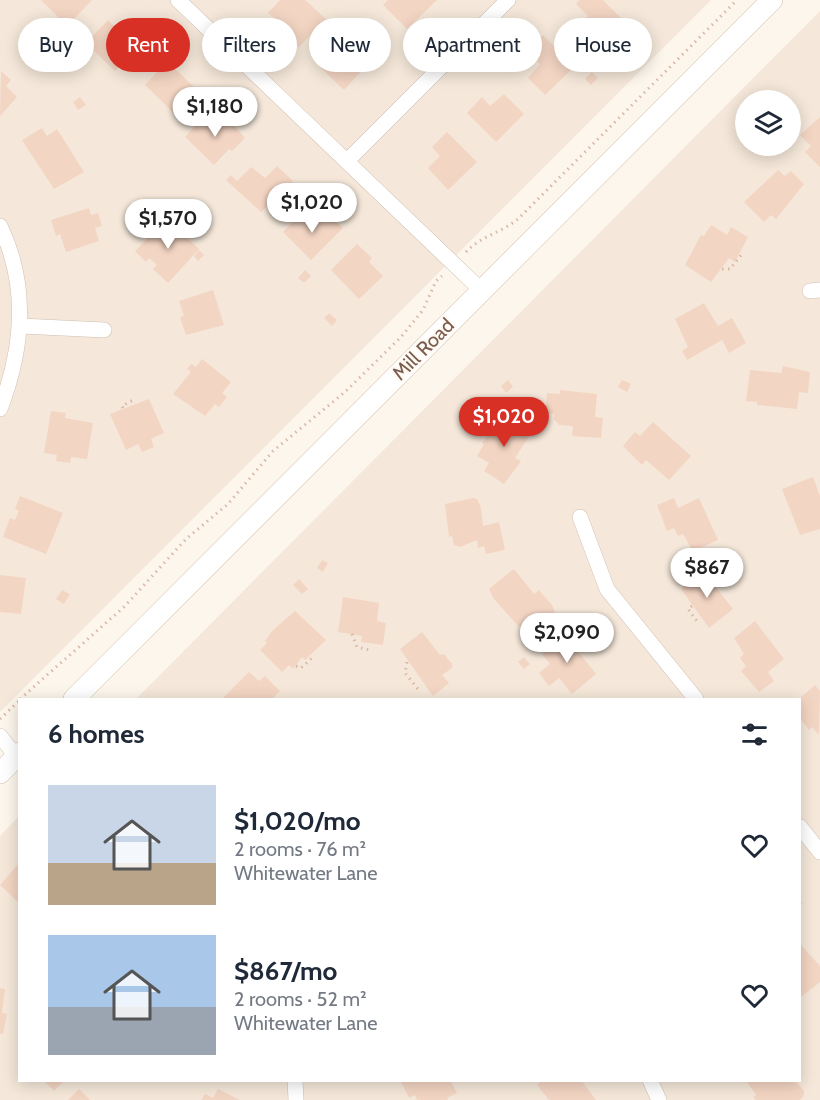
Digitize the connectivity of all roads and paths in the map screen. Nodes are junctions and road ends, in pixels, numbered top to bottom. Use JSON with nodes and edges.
{"nodes":[{"id":1,"x":178,"y":0,"type":"edge"},
{"id":2,"x":508,"y":0,"type":"edge"},
{"id":3,"x":736,"y":0,"type":"edge"},
{"id":4,"x":772,"y":0,"type":"edge"},
{"id":5,"x":347,"y":161,"type":"junction"},
{"id":6,"x":0,"y":226,"type":"edge"},
{"id":7,"x":742,"y":254,"type":"dead end"},
{"id":8,"x":462,"y":255,"type":"dead end"},
{"id":9,"x":722,"y":269,"type":"dead end"},
{"id":10,"x":444,"y":274,"type":"dead end"},
{"id":11,"x":481,"y":290,"type":"junction"},
{"id":12,"x":21,"y":326,"type":"junction"},
{"id":13,"x":104,"y":330,"type":"dead end"},
{"id":14,"x":133,"y":400,"type":"dead end"},
{"id":15,"x":123,"y":408,"type":"dead end"},
{"id":16,"x":0,"y":409,"type":"edge"},
{"id":17,"x":580,"y":517,"type":"dead end"},
{"id":18,"x":692,"y":606,"type":"dead end"},
{"id":19,"x":699,"y":624,"type":"dead end"},
{"id":20,"x":352,"y":634,"type":"dead end"},
{"id":21,"x":370,"y":650,"type":"dead end"},
{"id":22,"x":312,"y":658,"type":"dead end"},
{"id":23,"x":407,"y":662,"type":"dead end"},
{"id":24,"x":296,"y":666,"type":"dead end"},
{"id":25,"x":418,"y":689,"type":"dead end"},
{"id":26,"x":21,"y":698,"type":"edge"},
{"id":27,"x":75,"y":698,"type":"edge"},
{"id":28,"x":695,"y":698,"type":"edge"},
{"id":29,"x":18,"y":701,"type":"edge"},
{"id":30,"x":15,"y":704,"type":"junction"},
{"id":31,"x":18,"y":707,"type":"edge"},
{"id":32,"x":0,"y":719,"type":"edge"},
{"id":33,"x":0,"y":736,"type":"edge"},
{"id":34,"x":18,"y":757,"type":"edge"},
{"id":35,"x":0,"y":773,"type":"edge"},
{"id":36,"x":801,"y":828,"type":"edge"},
{"id":37,"x":820,"y":852,"type":"edge"},
{"id":38,"x":295,"y":1082,"type":"edge"},
{"id":39,"x":651,"y":1082,"type":"edge"},
{"id":40,"x":296,"y":1100,"type":"edge"},
{"id":41,"x":659,"y":1100,"type":"edge"}],
"edges":[{"from":1,"to":5,"type":"street"},
{"from":2,"to":5,"type":"street"},
{"from":3,"to":8,"type":"path"},
{"from":4,"to":11,"type":"street","name":"Mill Road"},
{"from":5,"to":11,"type":"street"},
{"from":6,"to":12,"type":"street"},
{"from":7,"to":9,"type":"path"},
{"from":10,"to":26,"type":"path"},
{"from":11,"to":27,"type":"street","name":"Mill Road"},
{"from":12,"to":13,"type":"street"},
{"from":12,"to":16,"type":"street"},
{"from":14,"to":15,"type":"path"},
{"from":17,"to":28,"type":"street"},
{"from":18,"to":19,"type":"path"},
{"from":20,"to":21,"type":"path"},
{"from":22,"to":24,"type":"path"},
{"from":23,"to":25,"type":"path"},
{"from":29,"to":30,"type":"path"},
{"from":30,"to":31,"type":"path"},
{"from":30,"to":32,"type":"path"},
{"from":33,"to":34,"type":"street"},
{"from":34,"to":35,"type":"street"},
{"from":36,"to":37,"type":"street"},
{"from":38,"to":40,"type":"street"},
{"from":39,"to":41,"type":"street"}]}
